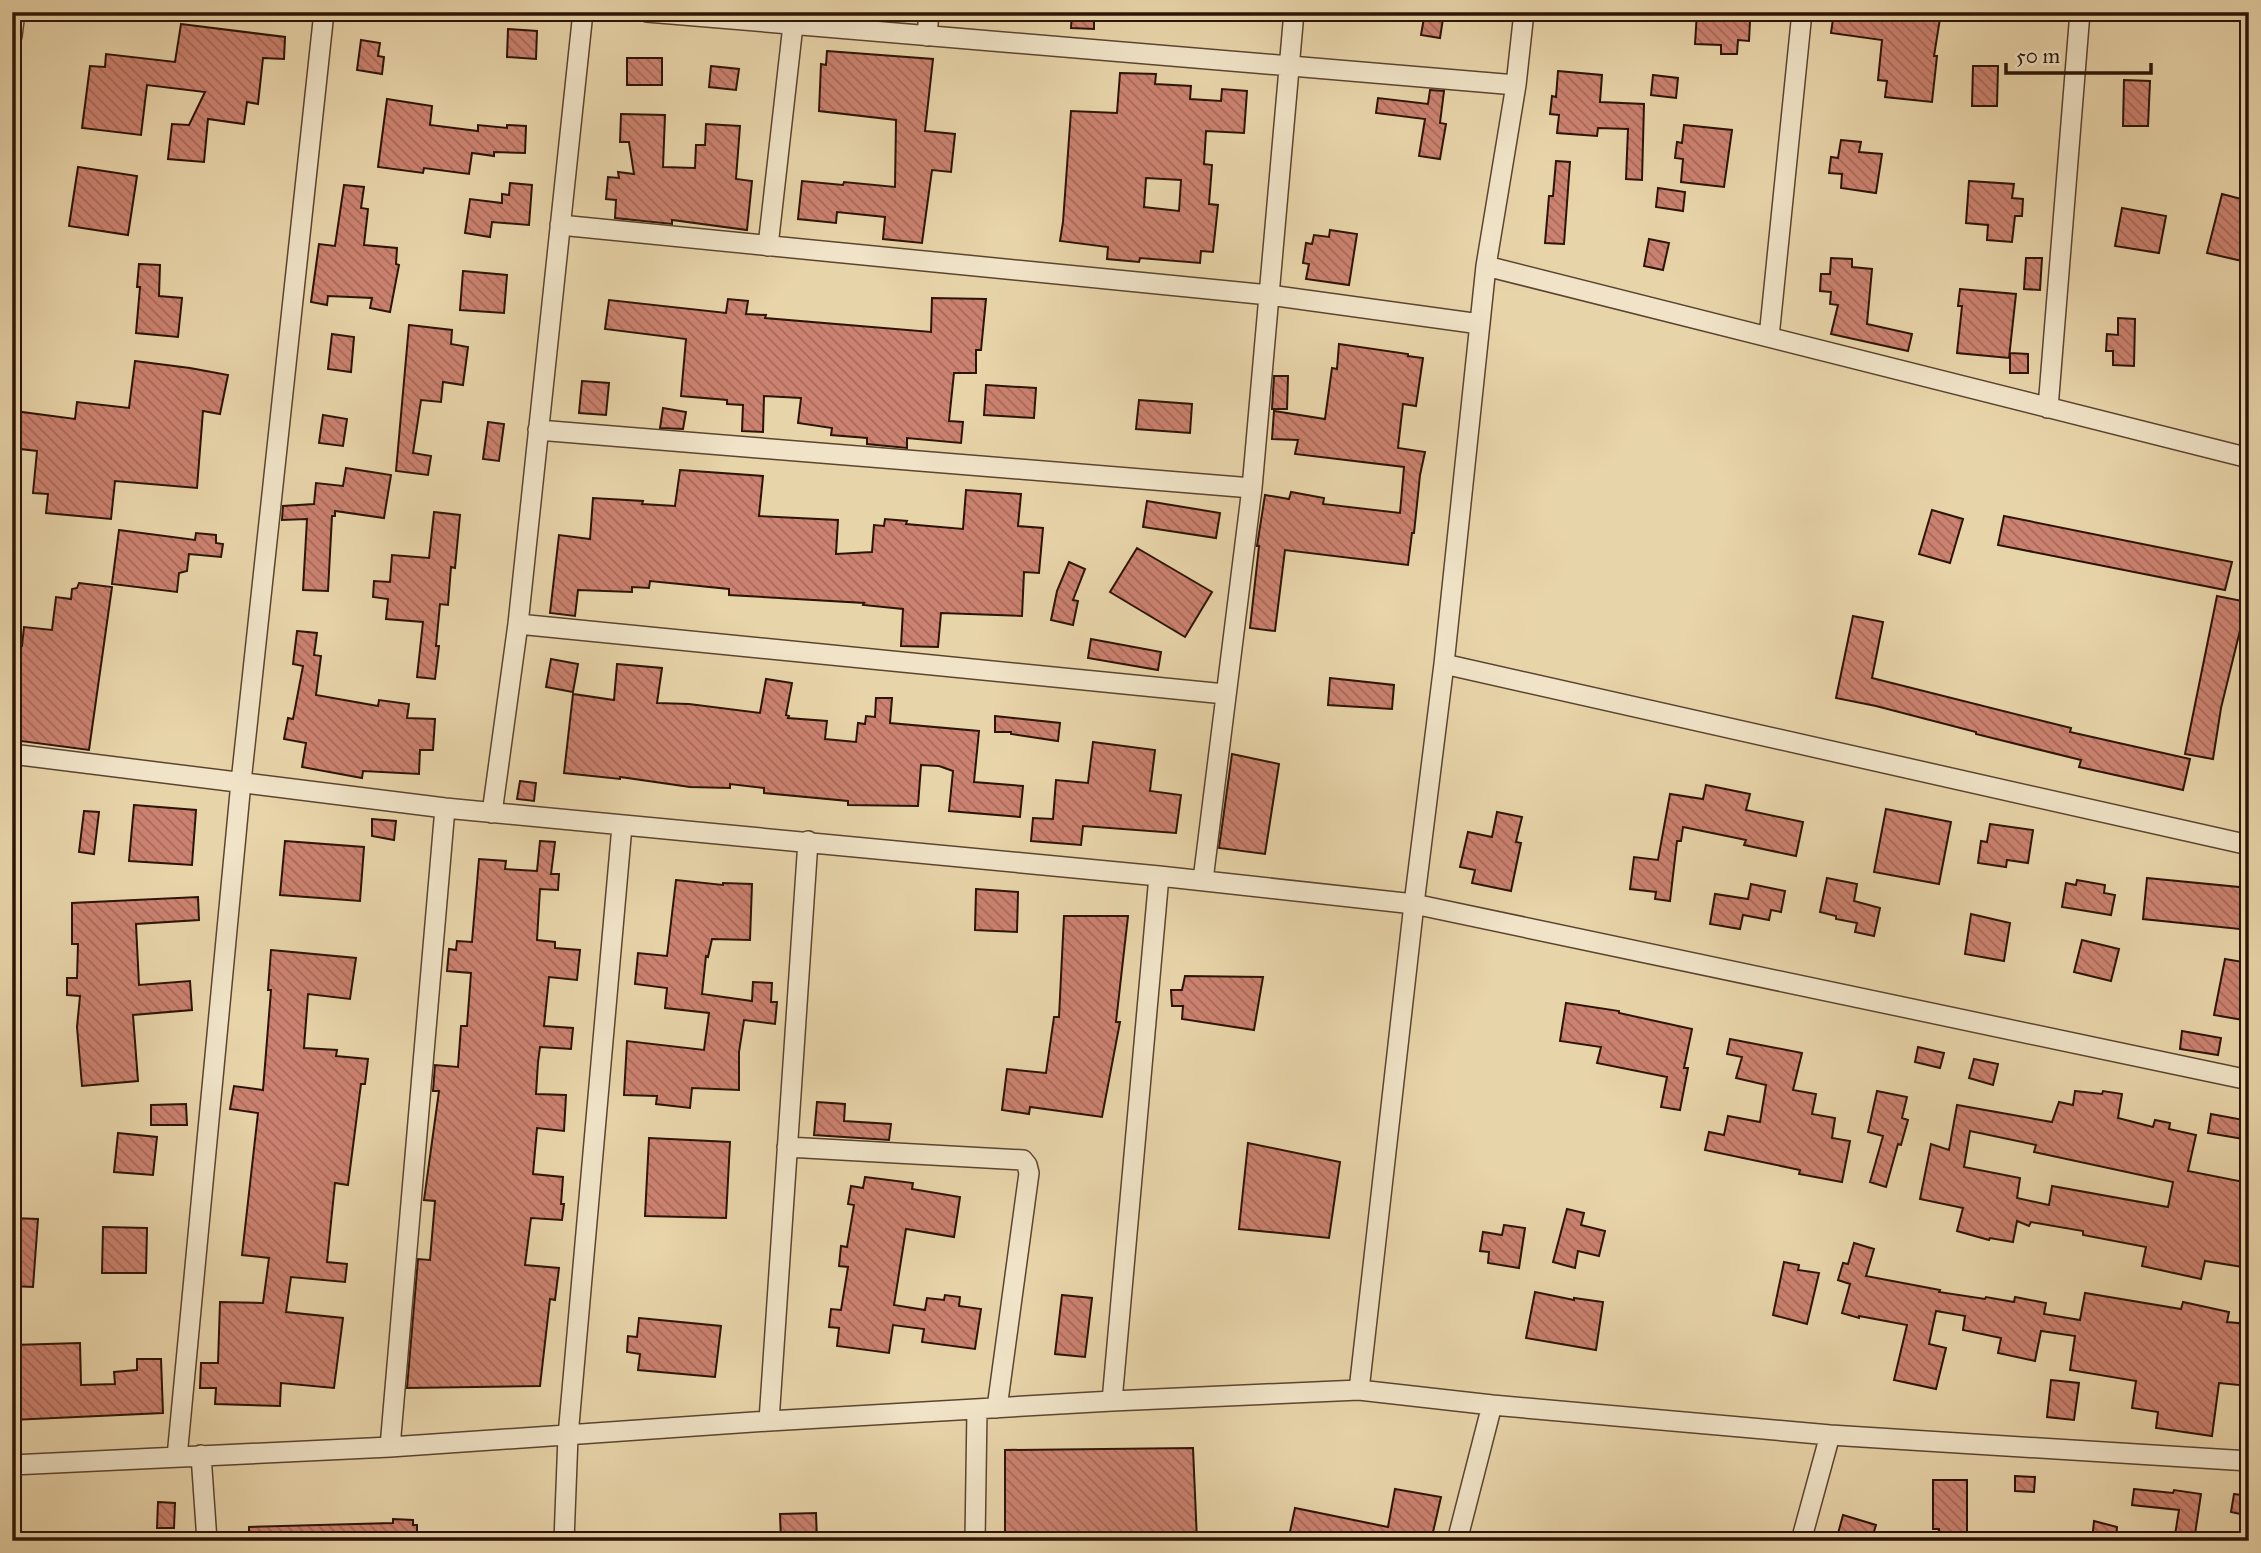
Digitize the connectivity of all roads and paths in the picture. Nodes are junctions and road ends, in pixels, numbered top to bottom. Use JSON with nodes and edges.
{"nodes":[{"id":1,"x":15,"y":12,"type":"edge"},
{"id":2,"x":324,"y":12,"type":"edge"},
{"id":3,"x":583,"y":12,"type":"edge"},
{"id":4,"x":647,"y":12,"type":"edge"},
{"id":5,"x":929,"y":12,"type":"edge"},
{"id":6,"x":1294,"y":12,"type":"edge"},
{"id":7,"x":1524,"y":12,"type":"edge"},
{"id":8,"x":1802,"y":12,"type":"edge"},
{"id":9,"x":2080,"y":12,"type":"edge"},
{"id":10,"x":793,"y":25,"type":"junction"},
{"id":11,"x":12,"y":36,"type":"edge"},
{"id":12,"x":927,"y":36,"type":"junction"},
{"id":13,"x":1288,"y":65,"type":"junction"},
{"id":14,"x":1516,"y":85,"type":"junction"},
{"id":15,"x":560,"y":225,"type":"junction"},
{"id":16,"x":768,"y":246,"type":"junction"},
{"id":17,"x":1486,"y":265,"type":"junction"},
{"id":18,"x":1269,"y":295,"type":"junction"},
{"id":19,"x":1480,"y":324,"type":"junction"},
{"id":20,"x":1769,"y":337,"type":"junction"},
{"id":21,"x":2048,"y":408,"type":"junction"},
{"id":22,"x":538,"y":430,"type":"junction"},
{"id":23,"x":2249,"y":458,"type":"edge"},
{"id":24,"x":1252,"y":488,"type":"junction"},
{"id":25,"x":518,"y":624,"type":"junction"},
{"id":26,"x":1444,"y":664,"type":"junction"},
{"id":27,"x":1225,"y":694,"type":"junction"},
{"id":28,"x":12,"y":754,"type":"edge"},
{"id":29,"x":241,"y":782,"type":"junction"},
{"id":30,"x":445,"y":808,"type":"junction"},
{"id":31,"x":492,"y":813,"type":"junction"},
{"id":32,"x":622,"y":826,"type":"junction"},
{"id":33,"x":808,"y":841,"type":"junction"},
{"id":34,"x":2249,"y":845,"type":"edge"},
{"id":35,"x":1159,"y":876,"type":"junction"},
{"id":36,"x":1203,"y":880,"type":"junction"},
{"id":37,"x":1414,"y":904,"type":"junction"},
{"id":38,"x":2249,"y":1080,"type":"edge"},
{"id":39,"x":788,"y":1147,"type":"junction"},
{"id":40,"x":1359,"y":1390,"type":"junction"},
{"id":41,"x":1112,"y":1401,"type":"junction"},
{"id":42,"x":1492,"y":1405,"type":"junction"},
{"id":43,"x":997,"y":1408,"type":"junction"},
{"id":44,"x":977,"y":1409,"type":"junction"},
{"id":45,"x":769,"y":1421,"type":"junction"},
{"id":46,"x":1830,"y":1435,"type":"junction"},
{"id":47,"x":568,"y":1436,"type":"junction"},
{"id":48,"x":390,"y":1447,"type":"junction"},
{"id":49,"x":201,"y":1455,"type":"junction"},
{"id":50,"x":177,"y":1457,"type":"junction"},
{"id":51,"x":2249,"y":1461,"type":"edge"},
{"id":52,"x":12,"y":1465,"type":"edge"},
{"id":53,"x":207,"y":1541,"type":"edge"},
{"id":54,"x":564,"y":1541,"type":"edge"},
{"id":55,"x":975,"y":1541,"type":"edge"},
{"id":56,"x":1457,"y":1541,"type":"edge"},
{"id":57,"x":1801,"y":1541,"type":"edge"}],
"edges":[{"from":1,"to":11,"type":"street"},
{"from":2,"to":29,"type":"street"},
{"from":3,"to":15,"type":"street"},
{"from":4,"to":10,"type":"street"},
{"from":5,"to":12,"type":"street"},
{"from":6,"to":13,"type":"street"},
{"from":7,"to":14,"type":"street"},
{"from":8,"to":20,"type":"street"},
{"from":9,"to":21,"type":"street"},
{"from":10,"to":12,"type":"street"},
{"from":10,"to":16,"type":"street"},
{"from":12,"to":13,"type":"street"},
{"from":13,"to":14,"type":"street"},
{"from":13,"to":18,"type":"street"},
{"from":14,"to":17,"type":"street"},
{"from":15,"to":16,"type":"street"},
{"from":15,"to":22,"type":"street"},
{"from":16,"to":18,"type":"street"},
{"from":17,"to":19,"type":"street"},
{"from":17,"to":20,"type":"street"},
{"from":18,"to":19,"type":"street"},
{"from":18,"to":24,"type":"street"},
{"from":19,"to":26,"type":"street"},
{"from":20,"to":21,"type":"street"},
{"from":21,"to":23,"type":"street"},
{"from":22,"to":24,"type":"street"},
{"from":22,"to":25,"type":"street"},
{"from":24,"to":27,"type":"street"},
{"from":25,"to":27,"type":"street"},
{"from":25,"to":31,"type":"street"},
{"from":26,"to":34,"type":"street"},
{"from":26,"to":37,"type":"street"},
{"from":27,"to":36,"type":"street"},
{"from":28,"to":29,"type":"street"},
{"from":29,"to":30,"type":"street"},
{"from":29,"to":50,"type":"street"},
{"from":30,"to":31,"type":"street"},
{"from":30,"to":48,"type":"street"},
{"from":31,"to":32,"type":"street"},
{"from":32,"to":33,"type":"street"},
{"from":32,"to":47,"type":"street"},
{"from":33,"to":35,"type":"street"},
{"from":33,"to":39,"type":"street"},
{"from":35,"to":36,"type":"street"},
{"from":35,"to":41,"type":"street"},
{"from":36,"to":37,"type":"street"},
{"from":37,"to":38,"type":"street"},
{"from":37,"to":40,"type":"street"},
{"from":39,"to":43,"type":"street"},
{"from":39,"to":45,"type":"street"},
{"from":40,"to":41,"type":"street"},
{"from":40,"to":42,"type":"street"},
{"from":41,"to":43,"type":"street"},
{"from":42,"to":46,"type":"street"},
{"from":42,"to":56,"type":"street"},
{"from":43,"to":44,"type":"street"},
{"from":44,"to":45,"type":"street"},
{"from":44,"to":55,"type":"street"},
{"from":45,"to":47,"type":"street"},
{"from":46,"to":51,"type":"street"},
{"from":46,"to":57,"type":"street"},
{"from":47,"to":48,"type":"street"},
{"from":47,"to":54,"type":"street"},
{"from":48,"to":49,"type":"street"},
{"from":49,"to":50,"type":"street"},
{"from":49,"to":53,"type":"street"},
{"from":50,"to":52,"type":"street"}]}
